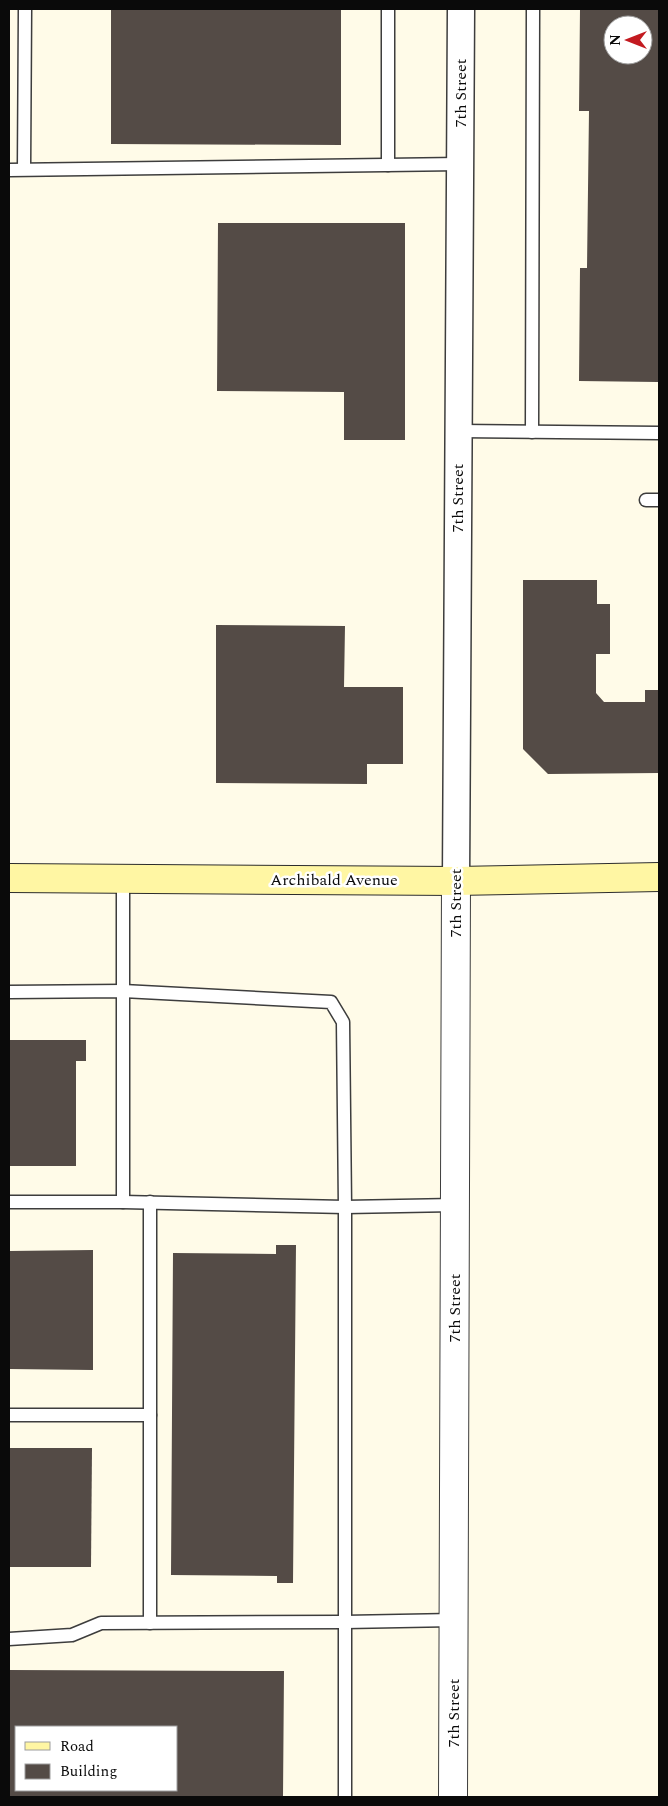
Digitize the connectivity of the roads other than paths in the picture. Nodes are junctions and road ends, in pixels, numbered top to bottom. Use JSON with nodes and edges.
{"nodes":[{"id":1,"x":25,"y":9,"type":"edge"},
{"id":2,"x":388,"y":9,"type":"edge"},
{"id":3,"x":461,"y":9,"type":"edge"},
{"id":4,"x":533,"y":9,"type":"edge"},
{"id":5,"x":460,"y":164,"type":"junction"},
{"id":6,"x":388,"y":165,"type":"junction"},
{"id":7,"x":24,"y":169,"type":"junction"},
{"id":8,"x":9,"y":170,"type":"edge"},
{"id":9,"x":459,"y":431,"type":"junction"},
{"id":10,"x":532,"y":432,"type":"junction"},
{"id":11,"x":659,"y":432,"type":"edge"},
{"id":12,"x":659,"y":877,"type":"edge"},
{"id":13,"x":9,"y":878,"type":"edge"},
{"id":14,"x":123,"y":879,"type":"junction"},
{"id":15,"x":456,"y":881,"type":"junction"},
{"id":16,"x":123,"y":991,"type":"junction"},
{"id":17,"x":9,"y":992,"type":"edge"},
{"id":18,"x":9,"y":1202,"type":"edge"},
{"id":19,"x":123,"y":1202,"type":"junction"},
{"id":20,"x":150,"y":1202,"type":"junction"},
{"id":21,"x":455,"y":1205,"type":"junction"},
{"id":22,"x":345,"y":1207,"type":"junction"},
{"id":23,"x":9,"y":1415,"type":"edge"},
{"id":24,"x":150,"y":1415,"type":"junction"},
{"id":25,"x":454,"y":1620,"type":"junction"},
{"id":26,"x":345,"y":1622,"type":"junction"},
{"id":27,"x":150,"y":1623,"type":"junction"},
{"id":28,"x":9,"y":1639,"type":"edge"},
{"id":29,"x":345,"y":1797,"type":"edge"},
{"id":30,"x":453,"y":1797,"type":"edge"}],
"edges":[{"from":1,"to":7,"type":"lane"},
{"from":2,"to":6,"type":"lane"},
{"from":3,"to":5,"type":"street","name":"7th Street"},
{"from":4,"to":10,"type":"lane"},
{"from":5,"to":6,"type":"lane"},
{"from":5,"to":9,"type":"street","name":"7th Street"},
{"from":6,"to":7,"type":"lane"},
{"from":7,"to":8,"type":"lane"},
{"from":9,"to":10,"type":"lane"},
{"from":9,"to":15,"type":"street","name":"7th Street"},
{"from":10,"to":11,"type":"lane"},
{"from":12,"to":15,"type":"main road","name":"Archibald Avenue"},
{"from":13,"to":14,"type":"main road","name":"Archibald Avenue"},
{"from":14,"to":15,"type":"main road","name":"Archibald Avenue"},
{"from":14,"to":16,"type":"lane"},
{"from":15,"to":21,"type":"street","name":"7th Street"},
{"from":16,"to":17,"type":"lane"},
{"from":16,"to":19,"type":"lane"},
{"from":16,"to":22,"type":"lane"},
{"from":18,"to":19,"type":"lane"},
{"from":19,"to":20,"type":"lane"},
{"from":20,"to":22,"type":"lane"},
{"from":20,"to":24,"type":"lane"},
{"from":21,"to":22,"type":"lane"},
{"from":21,"to":25,"type":"street","name":"7th Street"},
{"from":22,"to":26,"type":"lane"},
{"from":23,"to":24,"type":"lane"},
{"from":24,"to":27,"type":"lane"},
{"from":25,"to":26,"type":"lane"},
{"from":25,"to":30,"type":"street","name":"7th Street"},
{"from":26,"to":27,"type":"lane"},
{"from":26,"to":29,"type":"lane"},
{"from":27,"to":28,"type":"lane"}]}
